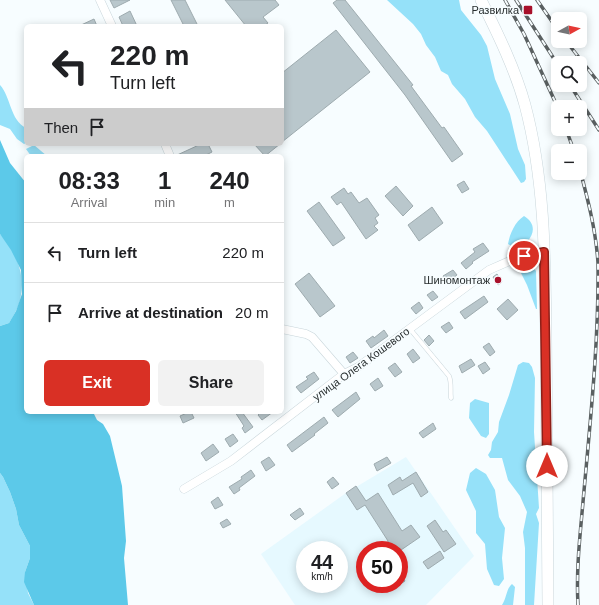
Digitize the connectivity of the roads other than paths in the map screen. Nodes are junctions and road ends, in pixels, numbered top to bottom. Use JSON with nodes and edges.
{"nodes":[{"id":1,"x":100,"y":0,"type":"edge"},
{"id":2,"x":481,"y":0,"type":"edge"},
{"id":3,"x":111,"y":24,"type":"edge"},
{"id":4,"x":544,"y":252,"type":"junction"},
{"id":5,"x":284,"y":329,"type":"edge"},
{"id":6,"x":410,"y":329,"type":"junction"},
{"id":7,"x":344,"y":374,"type":"junction"},
{"id":8,"x":451,"y":398,"type":"dead end"},
{"id":9,"x":184,"y":489,"type":"dead end"},
{"id":10,"x":548,"y":605,"type":"edge"}],
"edges":[{"from":1,"to":3,"type":"street"},
{"from":2,"to":4,"type":"main road"},
{"from":4,"to":6,"type":"street","name":"улица Олега Кошевого"},
{"from":4,"to":10,"type":"main road"},
{"from":5,"to":7,"type":"street"},
{"from":6,"to":7,"type":"street","name":"улица Олега Кошевого"},
{"from":6,"to":8,"type":"lane"},
{"from":7,"to":9,"type":"street","name":"улица Олега Кошевого"}]}
